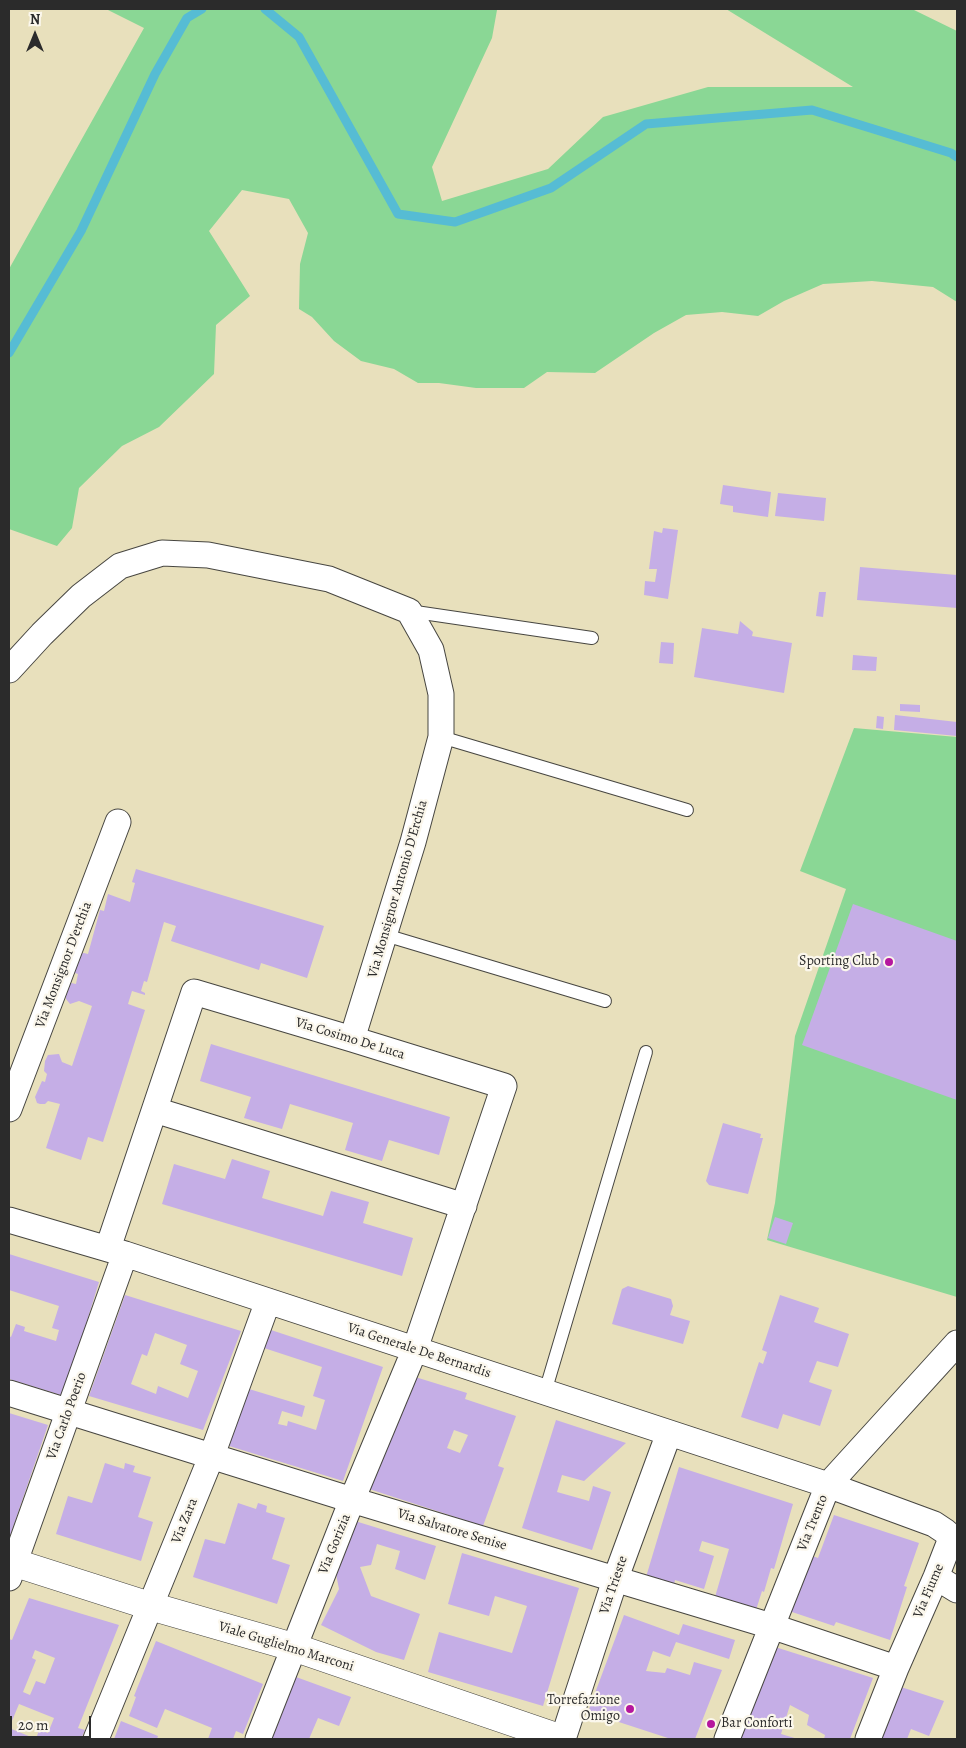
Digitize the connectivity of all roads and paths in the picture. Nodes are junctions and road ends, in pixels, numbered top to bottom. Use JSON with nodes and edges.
{"nodes":[{"id":1,"x":409,"y":611,"type":"junction"},
{"id":2,"x":592,"y":638,"type":"dead end"},
{"id":3,"x":9,"y":670,"type":"edge"},
{"id":4,"x":441,"y":737,"type":"junction"},
{"id":5,"x":687,"y":810,"type":"dead end"},
{"id":6,"x":118,"y":822,"type":"dead end"},
{"id":7,"x":386,"y":935,"type":"junction"},
{"id":8,"x":605,"y":1001,"type":"dead end"},
{"id":9,"x":352,"y":1039,"type":"junction"},
{"id":10,"x":646,"y":1052,"type":"dead end"},
{"id":11,"x":9,"y":1109,"type":"edge"},
{"id":12,"x":155,"y":1110,"type":"junction"},
{"id":13,"x":464,"y":1206,"type":"junction"},
{"id":14,"x":9,"y":1220,"type":"edge"},
{"id":15,"x":117,"y":1251,"type":"junction"},
{"id":16,"x":268,"y":1301,"type":"junction"},
{"id":17,"x":957,"y":1342,"type":"edge"},
{"id":18,"x":415,"y":1349,"type":"junction"},
{"id":19,"x":545,"y":1392,"type":"junction"},
{"id":20,"x":9,"y":1393,"type":"edge"},
{"id":21,"x":68,"y":1411,"type":"junction"},
{"id":22,"x":669,"y":1433,"type":"junction"},
{"id":23,"x":212,"y":1455,"type":"junction"},
{"id":24,"x":828,"y":1485,"type":"junction"},
{"id":25,"x":352,"y":1500,"type":"junction"},
{"id":26,"x":11,"y":1568,"type":"edge"},
{"id":27,"x":936,"y":1576,"type":"junction"},
{"id":28,"x":615,"y":1580,"type":"junction"},
{"id":29,"x":957,"y":1590,"type":"edge"},
{"id":30,"x":150,"y":1606,"type":"junction"},
{"id":31,"x":771,"y":1626,"type":"junction"},
{"id":32,"x":293,"y":1647,"type":"junction"},
{"id":33,"x":896,"y":1668,"type":"junction"},
{"id":34,"x":96,"y":1739,"type":"edge"},
{"id":35,"x":258,"y":1739,"type":"edge"},
{"id":36,"x":562,"y":1739,"type":"edge"},
{"id":37,"x":726,"y":1739,"type":"edge"},
{"id":38,"x":868,"y":1739,"type":"edge"}],
"edges":[{"from":1,"to":2,"type":"lane"},
{"from":1,"to":3,"type":"street"},
{"from":1,"to":4,"type":"street","name":"Via Monsignor Antonio D'Erchia"},
{"from":4,"to":5,"type":"lane"},
{"from":4,"to":7,"type":"street","name":"Via Monsignor Antonio D'Erchia"},
{"from":6,"to":11,"type":"street","name":"Via Monsignor D'erchia"},
{"from":7,"to":8,"type":"lane"},
{"from":7,"to":9,"type":"street","name":"Via Monsignor Antonio D'Erchia"},
{"from":9,"to":12,"type":"street","name":"Via Cosimo De Luca"},
{"from":9,"to":13,"type":"street","name":"Via Cosimo De Luca"},
{"from":10,"to":19,"type":"lane"},
{"from":12,"to":13,"type":"street"},
{"from":12,"to":15,"type":"street","name":"Via Cosimo De Luca"},
{"from":13,"to":18,"type":"street","name":"Via Cosimo De Luca"},
{"from":14,"to":15,"type":"street","name":"Via Generale De Bernardis"},
{"from":15,"to":16,"type":"street","name":"Via Generale De Bernardis"},
{"from":15,"to":21,"type":"street","name":"Via Carlo Poerio"},
{"from":16,"to":18,"type":"street","name":"Via Generale De Bernardis"},
{"from":16,"to":23,"type":"street","name":"Via Zara"},
{"from":17,"to":24,"type":"street","name":"Via Trento"},
{"from":18,"to":19,"type":"street","name":"Via Generale De Bernardis"},
{"from":18,"to":25,"type":"street","name":"Via Gorizia"},
{"from":19,"to":22,"type":"street","name":"Via Generale De Bernardis"},
{"from":20,"to":21,"type":"street","name":"Via Salvatore Senise"},
{"from":21,"to":23,"type":"street","name":"Via Salvatore Senise"},
{"from":21,"to":26,"type":"street","name":"Via Carlo Poerio"},
{"from":22,"to":24,"type":"street","name":"Via Generale De Bernardis"},
{"from":22,"to":28,"type":"street","name":"Via Trieste"},
{"from":23,"to":25,"type":"street","name":"Via Salvatore Senise"},
{"from":23,"to":30,"type":"street","name":"Via Zara"},
{"from":24,"to":27,"type":"street","name":"Via Fiume"},
{"from":24,"to":31,"type":"street","name":"Via Trento"},
{"from":25,"to":28,"type":"street","name":"Via Salvatore Senise"},
{"from":25,"to":32,"type":"street","name":"Via Gorizia"},
{"from":26,"to":30,"type":"street","name":"Viale Guglielmo Marconi"},
{"from":27,"to":29,"type":"street"},
{"from":27,"to":33,"type":"street","name":"Via Fiume"},
{"from":28,"to":31,"type":"street","name":"Via Salvatore Senise"},
{"from":28,"to":36,"type":"street","name":"Via Trieste"},
{"from":30,"to":32,"type":"street","name":"Viale Guglielmo Marconi"},
{"from":30,"to":34,"type":"street","name":"Via Zara"},
{"from":31,"to":33,"type":"street","name":"Via Salvatore Senise"},
{"from":31,"to":37,"type":"street","name":"Via Trento"},
{"from":32,"to":35,"type":"street","name":"Via Gorizia"},
{"from":32,"to":36,"type":"street","name":"Viale Guglielmo Marconi"},
{"from":33,"to":38,"type":"street","name":"Via Fiume"}]}
